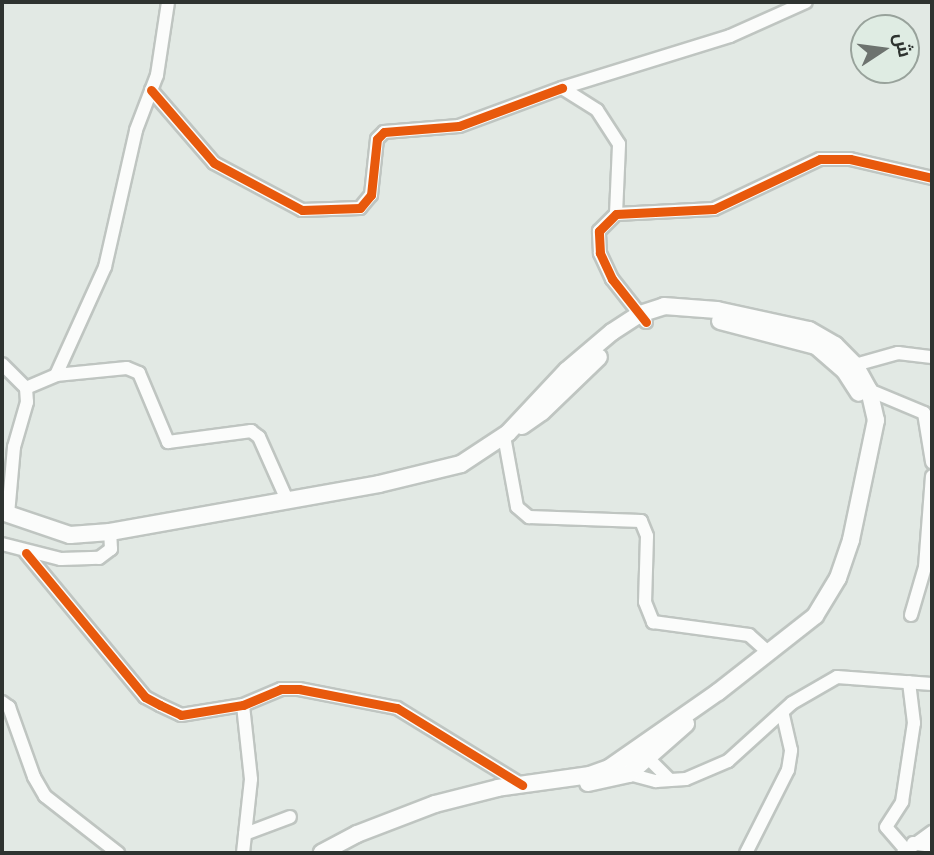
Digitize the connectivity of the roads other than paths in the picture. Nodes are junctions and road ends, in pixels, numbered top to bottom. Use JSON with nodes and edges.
{"nodes":[{"id":1,"x":167,"y":2,"type":"edge"},
{"id":2,"x":806,"y":2,"type":"edge"},
{"id":3,"x":562,"y":88,"type":"junction"},
{"id":4,"x":151,"y":90,"type":"junction"},
{"id":5,"x":932,"y":178,"type":"edge"},
{"id":6,"x":616,"y":214,"type":"junction"},
{"id":7,"x":643,"y":318,"type":"junction"},
{"id":8,"x":932,"y":356,"type":"edge"},
{"id":9,"x":2,"y":364,"type":"edge"},
{"id":10,"x":855,"y":365,"type":"junction"},
{"id":11,"x":56,"y":375,"type":"junction"},
{"id":12,"x":26,"y":388,"type":"junction"},
{"id":13,"x":869,"y":390,"type":"junction"},
{"id":14,"x":506,"y":435,"type":"junction"},
{"id":15,"x":871,"y":446,"type":"junction"},
{"id":16,"x":932,"y":462,"type":"edge"},
{"id":17,"x":932,"y":476,"type":"edge"},
{"id":18,"x":287,"y":500,"type":"junction"},
{"id":19,"x":5,"y":513,"type":"edge"},
{"id":20,"x":110,"y":532,"type":"junction"},
{"id":21,"x":2,"y":544,"type":"edge"},
{"id":22,"x":26,"y":553,"type":"junction"},
{"id":23,"x":911,"y":615,"type":"dead end"},
{"id":24,"x":769,"y":653,"type":"junction"},
{"id":25,"x":909,"y":682,"type":"junction"},
{"id":26,"x":932,"y":684,"type":"edge"},
{"id":27,"x":2,"y":702,"type":"edge"},
{"id":28,"x":243,"y":705,"type":"junction"},
{"id":29,"x":783,"y":714,"type":"junction"},
{"id":30,"x":637,"y":755,"type":"junction"},
{"id":31,"x":629,"y":774,"type":"junction"},
{"id":32,"x":670,"y":780,"type":"junction"},
{"id":33,"x":551,"y":781,"type":"junction"},
{"id":34,"x":522,"y":785,"type":"junction"},
{"id":35,"x":290,"y":817,"type":"dead end"},
{"id":36,"x":932,"y":832,"type":"edge"},
{"id":37,"x":245,"y":834,"type":"junction"},
{"id":38,"x":932,"y":846,"type":"edge"},
{"id":39,"x":908,"y":849,"type":"edge"},
{"id":40,"x":118,"y":853,"type":"edge"},
{"id":41,"x":243,"y":853,"type":"edge"},
{"id":42,"x":322,"y":853,"type":"edge"},
{"id":43,"x":746,"y":853,"type":"edge"}],
"edges":[{"from":1,"to":4,"type":"street"},
{"from":2,"to":3,"type":"street"},
{"from":3,"to":4,"type":"street"},
{"from":3,"to":6,"type":"street"},
{"from":4,"to":11,"type":"street"},
{"from":5,"to":6,"type":"street"},
{"from":6,"to":7,"type":"street"},
{"from":7,"to":10,"type":"main road"},
{"from":7,"to":14,"type":"main road"},
{"from":7,"to":15,"type":"main road"},
{"from":8,"to":10,"type":"street"},
{"from":9,"to":12,"type":"street"},
{"from":10,"to":13,"type":"main road"},
{"from":11,"to":12,"type":"street"},
{"from":11,"to":18,"type":"street"},
{"from":12,"to":19,"type":"street"},
{"from":13,"to":15,"type":"main road"},
{"from":13,"to":16,"type":"street"},
{"from":14,"to":18,"type":"main road"},
{"from":14,"to":24,"type":"street"},
{"from":15,"to":24,"type":"main road"},
{"from":17,"to":23,"type":"street"},
{"from":18,"to":20,"type":"main road"},
{"from":19,"to":20,"type":"main road"},
{"from":20,"to":22,"type":"street"},
{"from":21,"to":22,"type":"street"},
{"from":22,"to":28,"type":"street"},
{"from":24,"to":30,"type":"main road"},
{"from":25,"to":26,"type":"street"},
{"from":25,"to":29,"type":"street"},
{"from":25,"to":39,"type":"street"},
{"from":27,"to":40,"type":"street"},
{"from":28,"to":34,"type":"street"},
{"from":28,"to":37,"type":"street"},
{"from":29,"to":32,"type":"street"},
{"from":29,"to":43,"type":"street"},
{"from":30,"to":31,"type":"main road"},
{"from":30,"to":31,"type":"street"},
{"from":30,"to":32,"type":"street"},
{"from":30,"to":33,"type":"main road"},
{"from":31,"to":32,"type":"street"},
{"from":31,"to":33,"type":"main road"},
{"from":33,"to":34,"type":"main road"},
{"from":34,"to":42,"type":"main road"},
{"from":35,"to":37,"type":"street"},
{"from":36,"to":39,"type":"street"},
{"from":37,"to":41,"type":"street"},
{"from":38,"to":39,"type":"street"}]}
